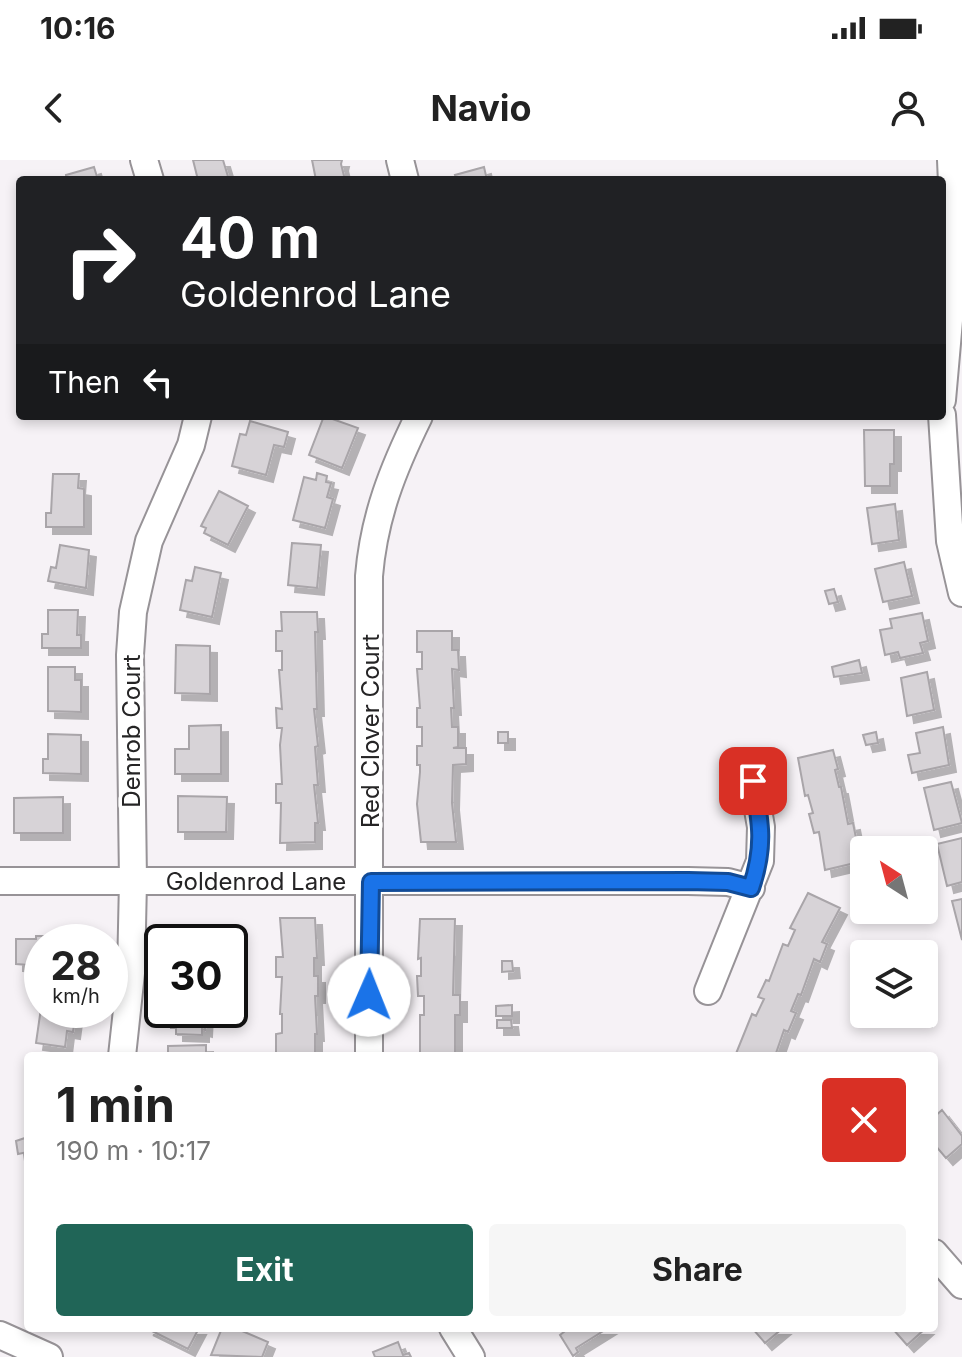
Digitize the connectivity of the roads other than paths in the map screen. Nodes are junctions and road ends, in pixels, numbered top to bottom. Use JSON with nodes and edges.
{"nodes":[{"id":1,"x":951,"y":160,"type":"edge"},
{"id":2,"x":946,"y":354,"type":"edge"},
{"id":3,"x":197,"y":420,"type":"edge"},
{"id":4,"x":417,"y":420,"type":"edge"},
{"id":5,"x":943,"y":420,"type":"edge"},
{"id":6,"x":955,"y":508,"type":"edge"},
{"id":7,"x":962,"y":593,"type":"edge"},
{"id":8,"x":753,"y":781,"type":"dead end"},
{"id":9,"x":0,"y":881,"type":"edge"},
{"id":10,"x":133,"y":881,"type":"junction"},
{"id":11,"x":371,"y":882,"type":"junction"},
{"id":12,"x":751,"y":888,"type":"junction"},
{"id":13,"x":708,"y":991,"type":"dead end"},
{"id":14,"x":122,"y":1052,"type":"edge"},
{"id":15,"x":369,"y":1052,"type":"edge"},
{"id":16,"x":938,"y":1258,"type":"edge"},
{"id":17,"x":962,"y":1285,"type":"edge"},
{"id":18,"x":455,"y":1332,"type":"edge"},
{"id":19,"x":0,"y":1335,"type":"edge"},
{"id":20,"x":49,"y":1357,"type":"edge"},
{"id":21,"x":471,"y":1357,"type":"edge"}],
"edges":[{"from":1,"to":2,"type":"street"},
{"from":3,"to":10,"type":"street","name":"Denrob Court"},
{"from":4,"to":11,"type":"street","name":"Red Clover Court"},
{"from":5,"to":6,"type":"street"},
{"from":6,"to":7,"type":"street"},
{"from":8,"to":12,"type":"street"},
{"from":9,"to":10,"type":"street","name":"Goldenrod Lane"},
{"from":10,"to":11,"type":"street","name":"Goldenrod Lane"},
{"from":10,"to":14,"type":"street","name":"Denrob Court"},
{"from":11,"to":12,"type":"street","name":"Goldenrod Lane"},
{"from":11,"to":15,"type":"street","name":"Red Clover Court"},
{"from":12,"to":13,"type":"street"},
{"from":16,"to":17,"type":"street"},
{"from":18,"to":21,"type":"street"},
{"from":19,"to":20,"type":"street"}]}
